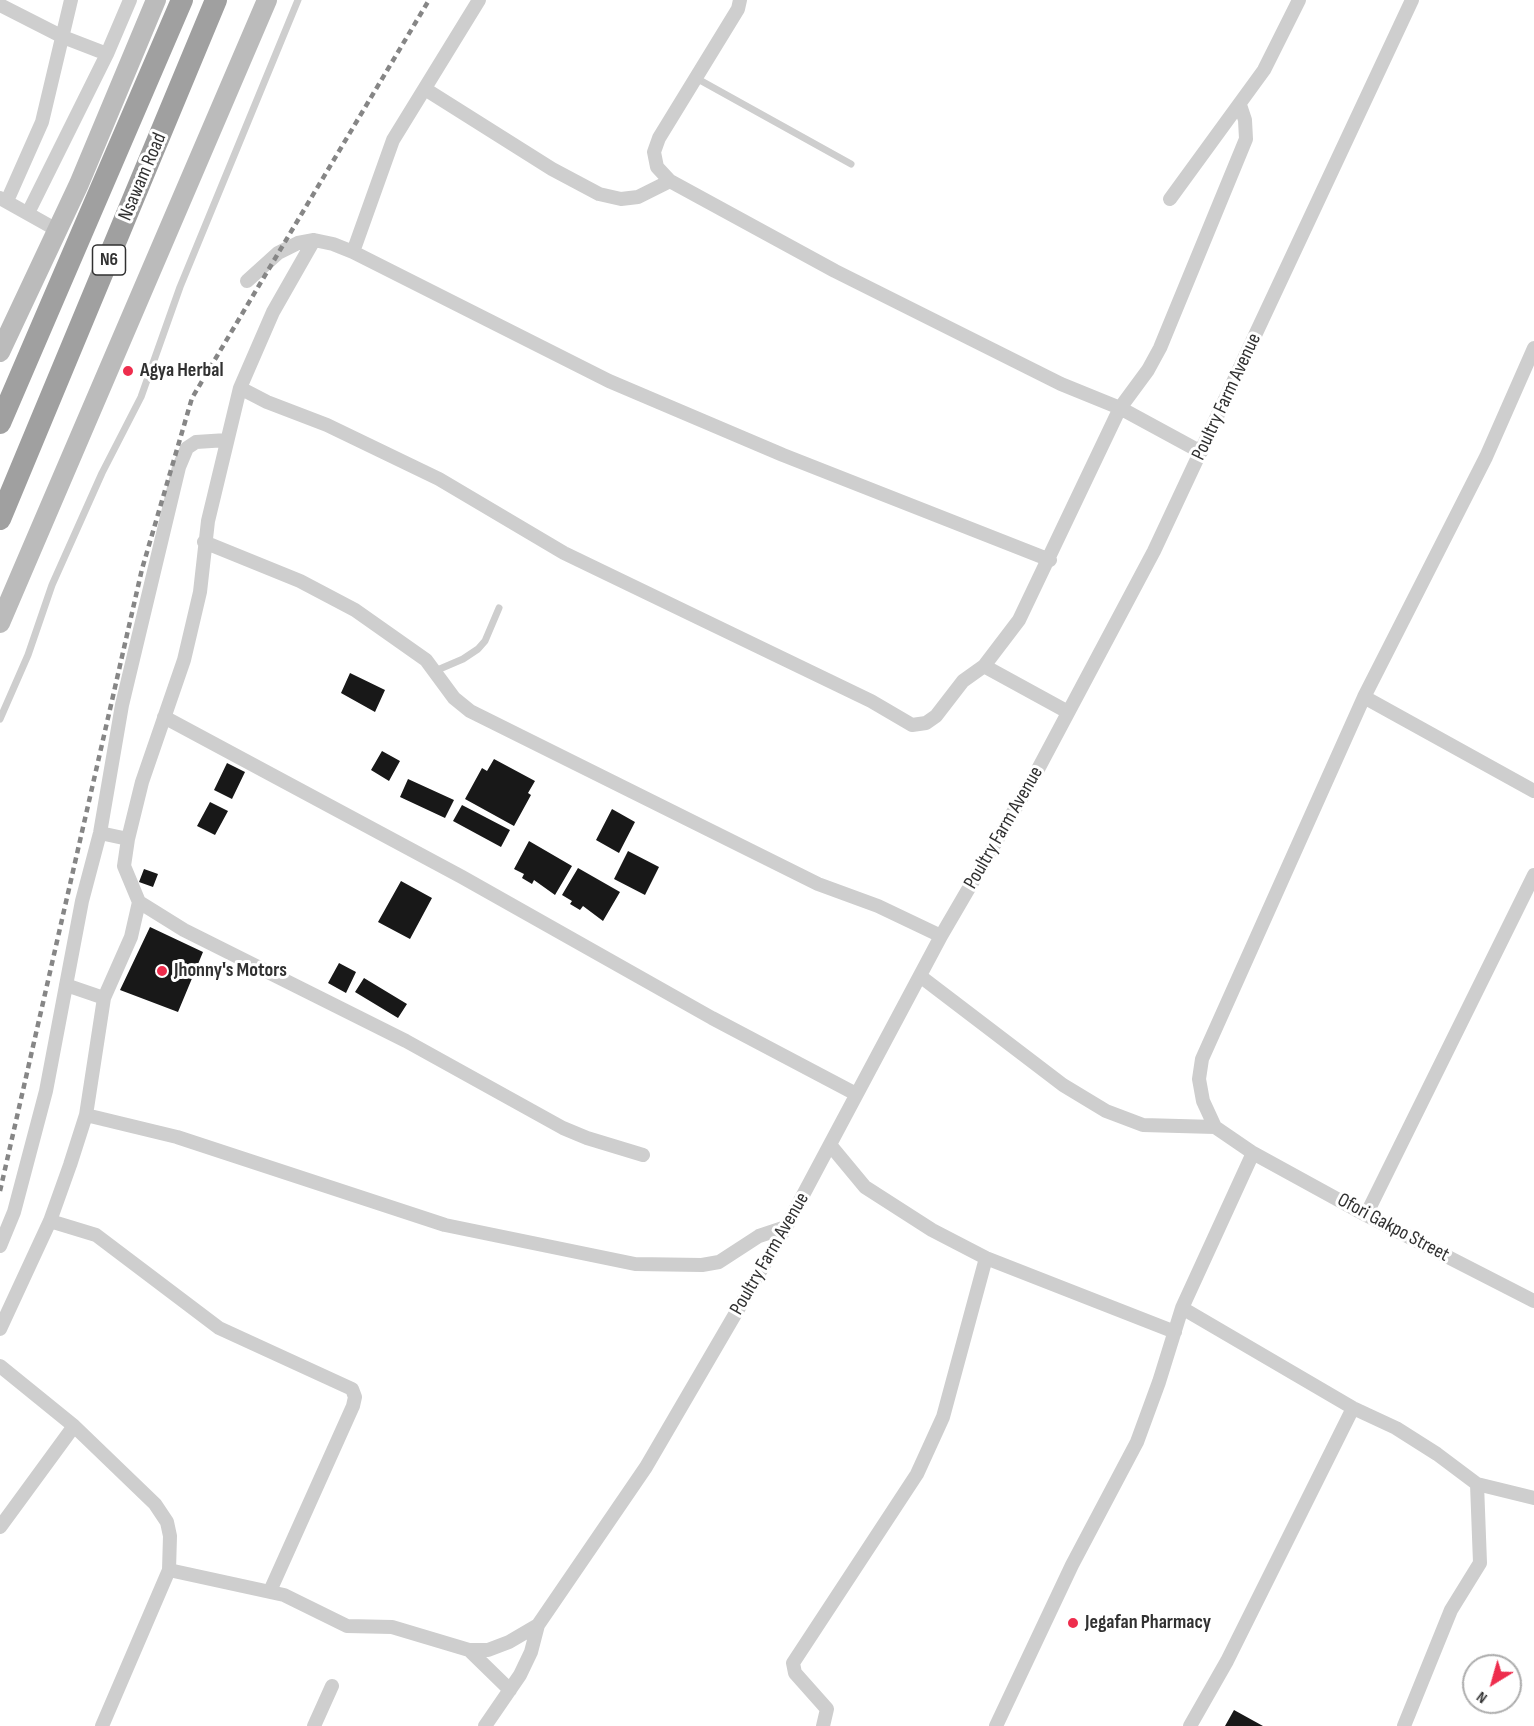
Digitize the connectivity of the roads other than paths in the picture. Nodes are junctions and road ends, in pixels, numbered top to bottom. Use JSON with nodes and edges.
{"nodes":[{"id":1,"x":71,"y":0,"type":"edge"},
{"id":2,"x":130,"y":0,"type":"edge"},
{"id":3,"x":156,"y":0,"type":"edge"},
{"id":4,"x":182,"y":0,"type":"edge"},
{"id":5,"x":216,"y":0,"type":"edge"},
{"id":6,"x":267,"y":0,"type":"edge"},
{"id":7,"x":298,"y":0,"type":"edge"},
{"id":8,"x":479,"y":0,"type":"edge"},
{"id":9,"x":740,"y":0,"type":"edge"},
{"id":10,"x":1299,"y":0,"type":"edge"},
{"id":11,"x":1412,"y":0,"type":"edge"},
{"id":12,"x":0,"y":5,"type":"edge"},
{"id":13,"x":63,"y":37,"type":"junction"},
{"id":14,"x":107,"y":54,"type":"junction"},
{"id":15,"x":696,"y":78,"type":"junction"},
{"id":16,"x":425,"y":89,"type":"junction"},
{"id":17,"x":1240,"y":105,"type":"junction"},
{"id":18,"x":851,"y":164,"type":"dead end"},
{"id":19,"x":670,"y":181,"type":"junction"},
{"id":20,"x":1170,"y":199,"type":"dead end"},
{"id":21,"x":3,"y":200,"type":"edge"},
{"id":22,"x":28,"y":213,"type":"junction"},
{"id":23,"x":57,"y":230,"type":"junction"},
{"id":24,"x":314,"y":240,"type":"junction"},
{"id":25,"x":353,"y":252,"type":"junction"},
{"id":26,"x":247,"y":281,"type":"dead end"},
{"id":27,"x":1534,"y":348,"type":"edge"},
{"id":28,"x":0,"y":352,"type":"edge"},
{"id":29,"x":240,"y":388,"type":"junction"},
{"id":30,"x":1120,"y":408,"type":"junction"},
{"id":31,"x":0,"y":423,"type":"edge"},
{"id":32,"x":227,"y":440,"type":"junction"},
{"id":33,"x":1201,"y":452,"type":"junction"},
{"id":34,"x":0,"y":519,"type":"edge"},
{"id":35,"x":204,"y":542,"type":"junction"},
{"id":36,"x":1050,"y":560,"type":"junction"},
{"id":37,"x":500,"y":608,"type":"dead end"},
{"id":38,"x":0,"y":623,"type":"edge"},
{"id":39,"x":984,"y":666,"type":"junction"},
{"id":40,"x":435,"y":671,"type":"junction"},
{"id":41,"x":1364,"y":697,"type":"junction"},
{"id":42,"x":1068,"y":712,"type":"junction"},
{"id":43,"x":164,"y":717,"type":"junction"},
{"id":44,"x":0,"y":719,"type":"edge"},
{"id":45,"x":1534,"y":791,"type":"edge"},
{"id":46,"x":100,"y":833,"type":"junction"},
{"id":47,"x":128,"y":839,"type":"junction"},
{"id":48,"x":1534,"y":875,"type":"edge"},
{"id":49,"x":139,"y":902,"type":"junction"},
{"id":50,"x":941,"y":936,"type":"junction"},
{"id":51,"x":920,"y":976,"type":"junction"},
{"id":52,"x":66,"y":985,"type":"junction"},
{"id":53,"x":104,"y":998,"type":"junction"},
{"id":54,"x":856,"y":1094,"type":"junction"},
{"id":55,"x":86,"y":1115,"type":"junction"},
{"id":56,"x":1215,"y":1127,"type":"junction"},
{"id":57,"x":831,"y":1146,"type":"junction"},
{"id":58,"x":1253,"y":1153,"type":"junction"},
{"id":59,"x":643,"y":1155,"type":"dead end"},
{"id":60,"x":1366,"y":1215,"type":"junction"},
{"id":61,"x":50,"y":1221,"type":"junction"},
{"id":62,"x":786,"y":1227,"type":"junction"},
{"id":63,"x":0,"y":1246,"type":"edge"},
{"id":64,"x":986,"y":1258,"type":"junction"},
{"id":65,"x":1534,"y":1301,"type":"edge"},
{"id":66,"x":1182,"y":1308,"type":"junction"},
{"id":67,"x":0,"y":1329,"type":"edge"},
{"id":68,"x":1175,"y":1332,"type":"junction"},
{"id":69,"x":0,"y":1366,"type":"edge"},
{"id":70,"x":1353,"y":1408,"type":"junction"},
{"id":71,"x":74,"y":1426,"type":"junction"},
{"id":72,"x":1477,"y":1484,"type":"junction"},
{"id":73,"x":1534,"y":1498,"type":"edge"},
{"id":74,"x":0,"y":1527,"type":"edge"},
{"id":75,"x":169,"y":1570,"type":"junction"},
{"id":76,"x":270,"y":1591,"type":"junction"},
{"id":77,"x":538,"y":1625,"type":"junction"},
{"id":78,"x":469,"y":1650,"type":"junction"},
{"id":79,"x":332,"y":1686,"type":"dead end"},
{"id":80,"x":510,"y":1690,"type":"junction"},
{"id":81,"x":102,"y":1726,"type":"edge"},
{"id":82,"x":314,"y":1726,"type":"edge"},
{"id":83,"x":485,"y":1726,"type":"edge"},
{"id":84,"x":823,"y":1726,"type":"edge"},
{"id":85,"x":996,"y":1726,"type":"edge"},
{"id":86,"x":1190,"y":1726,"type":"edge"},
{"id":87,"x":1404,"y":1726,"type":"edge"}],
"edges":[{"from":1,"to":13,"type":"street"},
{"from":2,"to":14,"type":"street"},
{"from":3,"to":23,"type":"main road"},
{"from":4,"to":31,"type":"highway","name":"Nsawam Road","number":"N6"},
{"from":5,"to":34,"type":"highway","name":"Nsawam Road","number":"N6"},
{"from":6,"to":38,"type":"main road"},
{"from":7,"to":44,"type":"lane"},
{"from":8,"to":16,"type":"street"},
{"from":9,"to":15,"type":"street"},
{"from":10,"to":17,"type":"street"},
{"from":11,"to":33,"type":"street","name":"Poultry Farm Avenue"},
{"from":12,"to":13,"type":"street"},
{"from":13,"to":14,"type":"street"},
{"from":13,"to":21,"type":"street"},
{"from":14,"to":22,"type":"street"},
{"from":15,"to":18,"type":"lane"},
{"from":15,"to":19,"type":"street"},
{"from":16,"to":19,"type":"street"},
{"from":16,"to":25,"type":"street"},
{"from":17,"to":20,"type":"street"},
{"from":17,"to":30,"type":"street"},
{"from":19,"to":30,"type":"street"},
{"from":21,"to":22,"type":"street"},
{"from":22,"to":23,"type":"street"},
{"from":23,"to":28,"type":"main road"},
{"from":24,"to":25,"type":"street"},
{"from":24,"to":26,"type":"street"},
{"from":24,"to":29,"type":"street"},
{"from":25,"to":36,"type":"street"},
{"from":27,"to":41,"type":"street"},
{"from":29,"to":32,"type":"street"},
{"from":29,"to":39,"type":"street"},
{"from":30,"to":33,"type":"street"},
{"from":30,"to":36,"type":"street"},
{"from":32,"to":35,"type":"street"},
{"from":32,"to":46,"type":"street"},
{"from":33,"to":42,"type":"street","name":"Poultry Farm Avenue"},
{"from":35,"to":40,"type":"street"},
{"from":35,"to":43,"type":"street"},
{"from":36,"to":39,"type":"street"},
{"from":37,"to":40,"type":"lane"},
{"from":39,"to":42,"type":"street"},
{"from":40,"to":50,"type":"street"},
{"from":41,"to":45,"type":"street"},
{"from":41,"to":56,"type":"street"},
{"from":42,"to":50,"type":"street","name":"Poultry Farm Avenue"},
{"from":43,"to":47,"type":"street"},
{"from":43,"to":54,"type":"street"},
{"from":46,"to":47,"type":"street"},
{"from":46,"to":52,"type":"street"},
{"from":47,"to":49,"type":"street"},
{"from":48,"to":60,"type":"street"},
{"from":49,"to":53,"type":"street"},
{"from":49,"to":59,"type":"street"},
{"from":50,"to":51,"type":"street","name":"Poultry Farm Avenue"},
{"from":51,"to":54,"type":"street","name":"Poultry Farm Avenue"},
{"from":51,"to":56,"type":"street"},
{"from":52,"to":53,"type":"street"},
{"from":52,"to":63,"type":"street"},
{"from":53,"to":55,"type":"street"},
{"from":54,"to":57,"type":"street","name":"Poultry Farm Avenue"},
{"from":55,"to":61,"type":"street"},
{"from":55,"to":62,"type":"street"},
{"from":56,"to":58,"type":"street","name":"Ofori Gakpo Street"},
{"from":57,"to":62,"type":"street","name":"Poultry Farm Avenue"},
{"from":57,"to":64,"type":"street"},
{"from":58,"to":60,"type":"street","name":"Ofori Gakpo Street"},
{"from":58,"to":66,"type":"street"},
{"from":60,"to":65,"type":"street","name":"Ofori Gakpo Street"},
{"from":61,"to":67,"type":"street"},
{"from":61,"to":76,"type":"street"},
{"from":62,"to":77,"type":"street","name":"Poultry Farm Avenue"},
{"from":64,"to":68,"type":"street"},
{"from":64,"to":84,"type":"street"},
{"from":66,"to":68,"type":"street"},
{"from":66,"to":70,"type":"street"},
{"from":68,"to":85,"type":"street"},
{"from":69,"to":71,"type":"street"},
{"from":70,"to":72,"type":"street"},
{"from":70,"to":86,"type":"street"},
{"from":71,"to":74,"type":"street"},
{"from":71,"to":75,"type":"street"},
{"from":72,"to":73,"type":"street"},
{"from":72,"to":87,"type":"street"},
{"from":75,"to":76,"type":"street"},
{"from":75,"to":81,"type":"street"},
{"from":76,"to":78,"type":"street"},
{"from":77,"to":78,"type":"street"},
{"from":77,"to":80,"type":"street"},
{"from":78,"to":80,"type":"street"},
{"from":79,"to":82,"type":"street"},
{"from":80,"to":83,"type":"street"}]}
